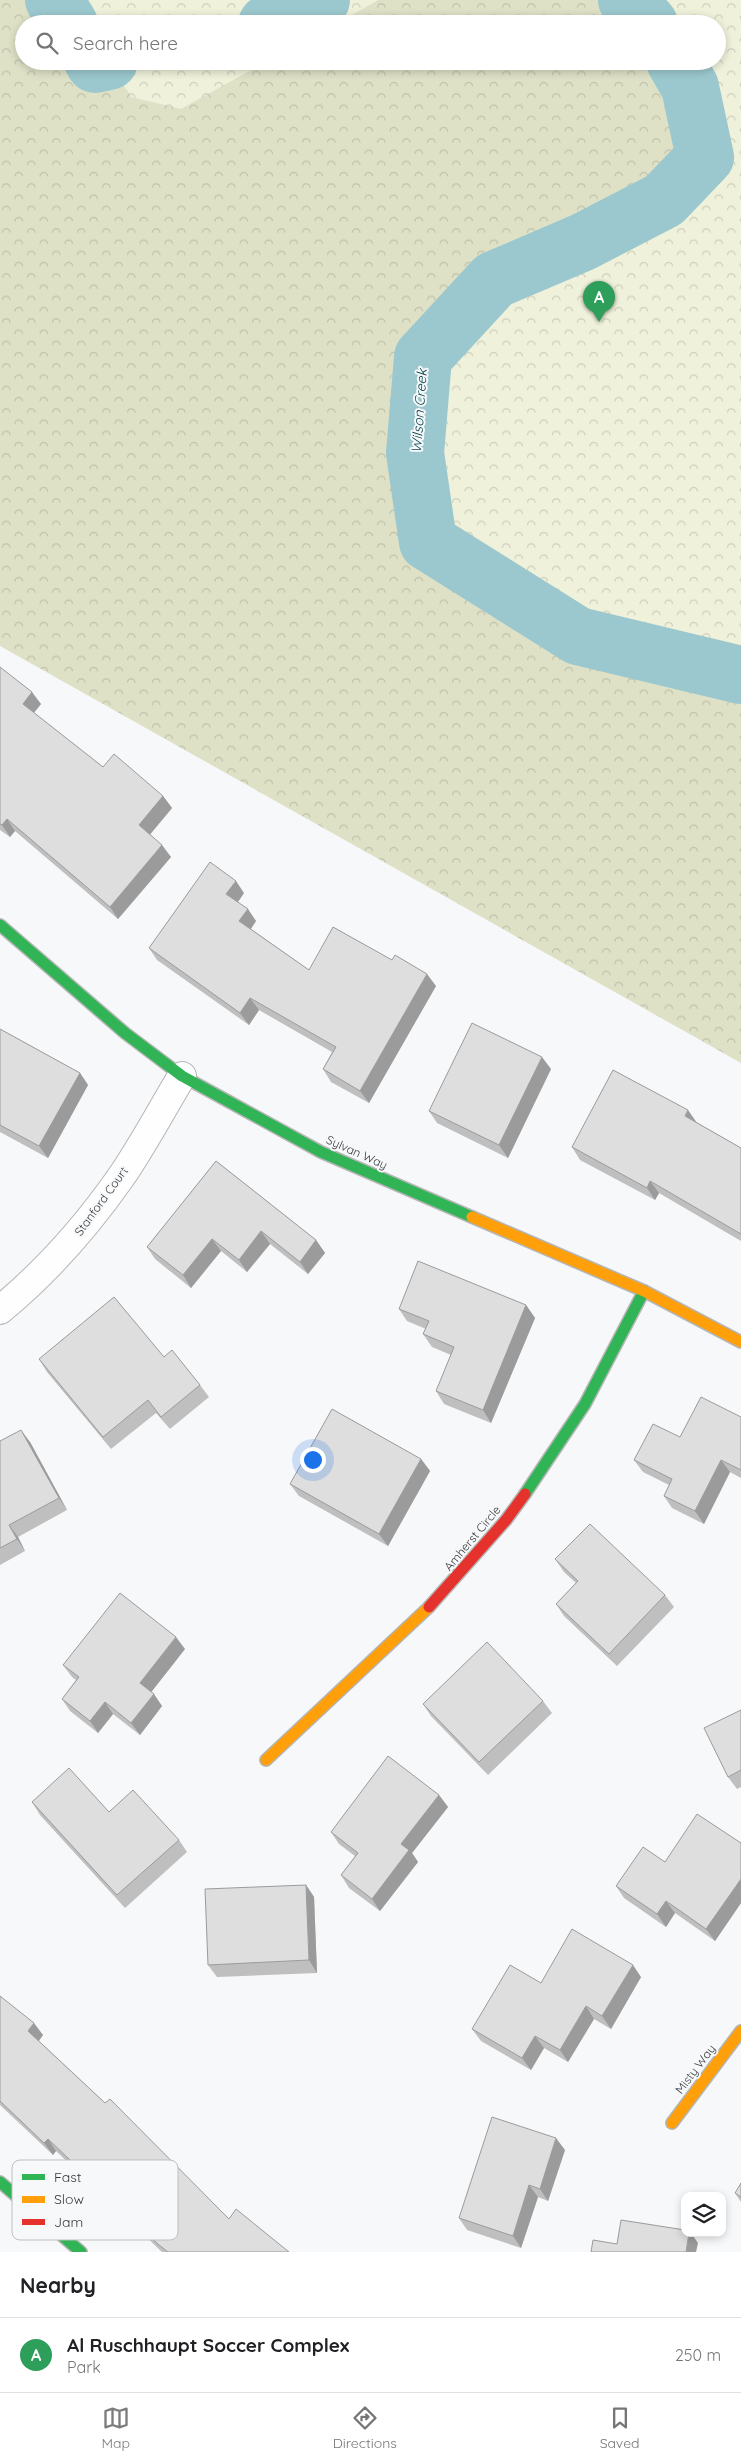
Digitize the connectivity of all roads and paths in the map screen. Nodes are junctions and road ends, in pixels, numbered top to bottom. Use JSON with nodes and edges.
{"nodes":[{"id":1,"x":0,"y":925,"type":"edge"},
{"id":2,"x":182,"y":1076,"type":"junction"},
{"id":3,"x":644,"y":1291,"type":"junction"},
{"id":4,"x":0,"y":1310,"type":"edge"},
{"id":5,"x":741,"y":1342,"type":"edge"},
{"id":6,"x":266,"y":1760,"type":"dead end"},
{"id":7,"x":741,"y":2031,"type":"edge"},
{"id":8,"x":672,"y":2123,"type":"dead end"},
{"id":9,"x":0,"y":2182,"type":"edge"},
{"id":10,"x":12,"y":2192,"type":"edge"},
{"id":11,"x":67,"y":2240,"type":"edge"},
{"id":12,"x":81,"y":2252,"type":"edge"}],
"edges":[{"from":1,"to":2,"type":"street","name":"Sylvan Way"},
{"from":2,"to":3,"type":"street","name":"Sylvan Way"},
{"from":2,"to":4,"type":"street","name":"Stanford Court"},
{"from":3,"to":5,"type":"street","name":"Sylvan Way"},
{"from":3,"to":6,"type":"street","name":"Amherst Circle"},
{"from":7,"to":8,"type":"street","name":"Misty Way"},
{"from":9,"to":10,"type":"street"},
{"from":11,"to":12,"type":"street"}]}
